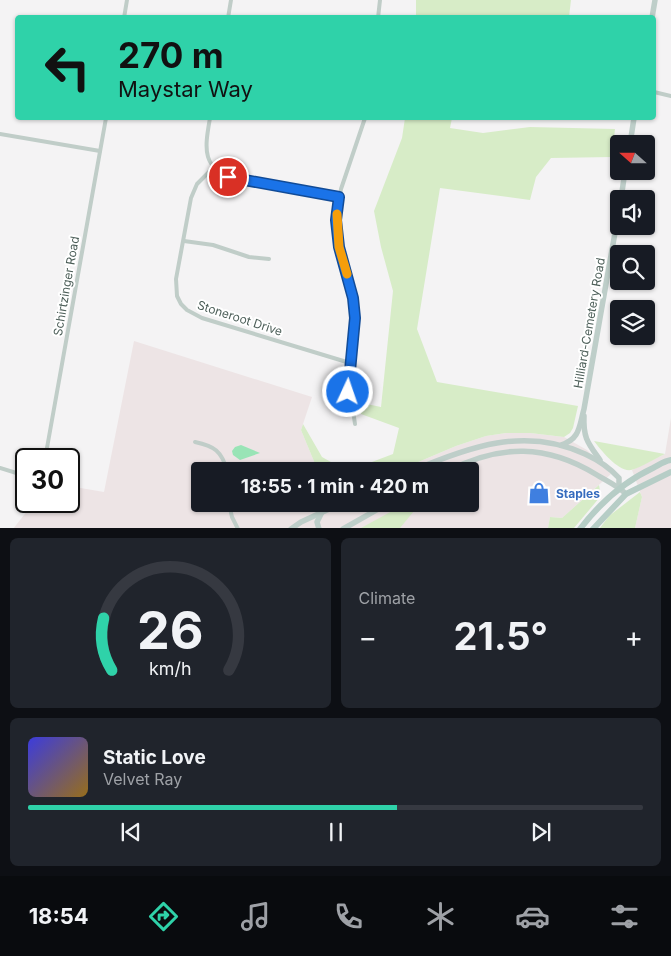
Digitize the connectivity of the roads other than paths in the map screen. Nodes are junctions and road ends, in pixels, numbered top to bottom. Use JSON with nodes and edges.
{"nodes":[{"id":1,"x":127,"y":0,"type":"edge"},
{"id":2,"x":231,"y":0,"type":"edge"},
{"id":3,"x":380,"y":0,"type":"edge"},
{"id":4,"x":654,"y":0,"type":"edge"},
{"id":5,"x":124,"y":15,"type":"edge"},
{"id":6,"x":228,"y":15,"type":"edge"},
{"id":7,"x":378,"y":15,"type":"edge"},
{"id":8,"x":652,"y":15,"type":"edge"},
{"id":9,"x":656,"y":92,"type":"edge"},
{"id":10,"x":671,"y":96,"type":"edge"},
{"id":11,"x":106,"y":120,"type":"edge"},
{"id":12,"x":210,"y":120,"type":"edge"},
{"id":13,"x":364,"y":120,"type":"edge"},
{"id":14,"x":634,"y":120,"type":"edge"},
{"id":15,"x":0,"y":134,"type":"edge"},
{"id":16,"x":631,"y":135,"type":"edge"},
{"id":17,"x":100,"y":151,"type":"junction"},
{"id":18,"x":214,"y":167,"type":"junction"},
{"id":19,"x":339,"y":197,"type":"junction"},
{"id":20,"x":615,"y":235,"type":"edge"},
{"id":21,"x":184,"y":241,"type":"junction"},
{"id":22,"x":269,"y":259,"type":"dead end"},
{"id":23,"x":350,"y":363,"type":"junction"},
{"id":24,"x":584,"y":409,"type":"junction"},
{"id":25,"x":355,"y":424,"type":"dead end"},
{"id":26,"x":195,"y":442,"type":"dead end"},
{"id":27,"x":561,"y":445,"type":"junction"},
{"id":28,"x":47,"y":448,"type":"edge"},
{"id":29,"x":464,"y":451,"type":"junction"},
{"id":30,"x":671,"y":460,"type":"edge"},
{"id":31,"x":224,"y":462,"type":"edge"},
{"id":32,"x":435,"y":462,"type":"edge"},
{"id":33,"x":459,"y":462,"type":"edge"},
{"id":34,"x":469,"y":462,"type":"edge"},
{"id":35,"x":601,"y":462,"type":"junction"},
{"id":36,"x":0,"y":468,"type":"edge"},
{"id":37,"x":671,"y":472,"type":"edge"},
{"id":38,"x":15,"y":473,"type":"edge"},
{"id":39,"x":619,"y":488,"type":"junction"},
{"id":40,"x":626,"y":494,"type":"junction"},
{"id":41,"x":231,"y":512,"type":"edge"},
{"id":42,"x":322,"y":512,"type":"joint"},
{"id":43,"x":373,"y":512,"type":"edge"},
{"id":44,"x":351,"y":524,"type":"junction"},
{"id":45,"x":238,"y":528,"type":"edge"},
{"id":46,"x":291,"y":528,"type":"edge"},
{"id":47,"x":319,"y":528,"type":"edge"},
{"id":48,"x":338,"y":528,"type":"edge"},
{"id":49,"x":343,"y":528,"type":"edge"},
{"id":50,"x":580,"y":528,"type":"edge"},
{"id":51,"x":593,"y":528,"type":"edge"}],
"edges":[{"from":1,"to":5,"type":"street"},
{"from":2,"to":6,"type":"street"},
{"from":3,"to":7,"type":"street"},
{"from":4,"to":8,"type":"main road"},
{"from":9,"to":10,"type":"street"},
{"from":11,"to":17,"type":"street","name":"Schirtzinger Road"},
{"from":12,"to":18,"type":"street"},
{"from":13,"to":19,"type":"street"},
{"from":14,"to":16,"type":"main road"},
{"from":15,"to":17,"type":"street"},
{"from":17,"to":28,"type":"street","name":"Schirtzinger Road"},
{"from":18,"to":19,"type":"street"},
{"from":18,"to":21,"type":"street","name":"Stoneroot Drive"},
{"from":19,"to":23,"type":"street"},
{"from":20,"to":24,"type":"main road","name":"Hilliard-Cemetery Road"},
{"from":21,"to":22,"type":"street"},
{"from":21,"to":23,"type":"street","name":"Stoneroot Drive"},
{"from":23,"to":25,"type":"street"},
{"from":24,"to":27,"type":"main road","name":"Hilliard-Cemetery Road"},
{"from":24,"to":35,"type":"main road","name":"Hilliard-Cemetery Road"},
{"from":26,"to":31,"type":"street"},
{"from":27,"to":29,"type":"main road"},
{"from":27,"to":35,"type":"main road"},
{"from":29,"to":32,"type":"main road"},
{"from":29,"to":33,"type":"main road"},
{"from":30,"to":39,"type":"main road"},
{"from":34,"to":39,"type":"main road"},
{"from":35,"to":39,"type":"main road"},
{"from":36,"to":38,"type":"street"},
{"from":37,"to":40,"type":"main road"},
{"from":39,"to":40,"type":"main road"},
{"from":39,"to":50,"type":"main road"},
{"from":40,"to":51,"type":"main road"},
{"from":41,"to":45,"type":"street"},
{"from":42,"to":46,"type":"main road"},
{"from":42,"to":47,"type":"main road"},
{"from":43,"to":44,"type":"main road"},
{"from":44,"to":48,"type":"main road"},
{"from":44,"to":49,"type":"main road"}]}
